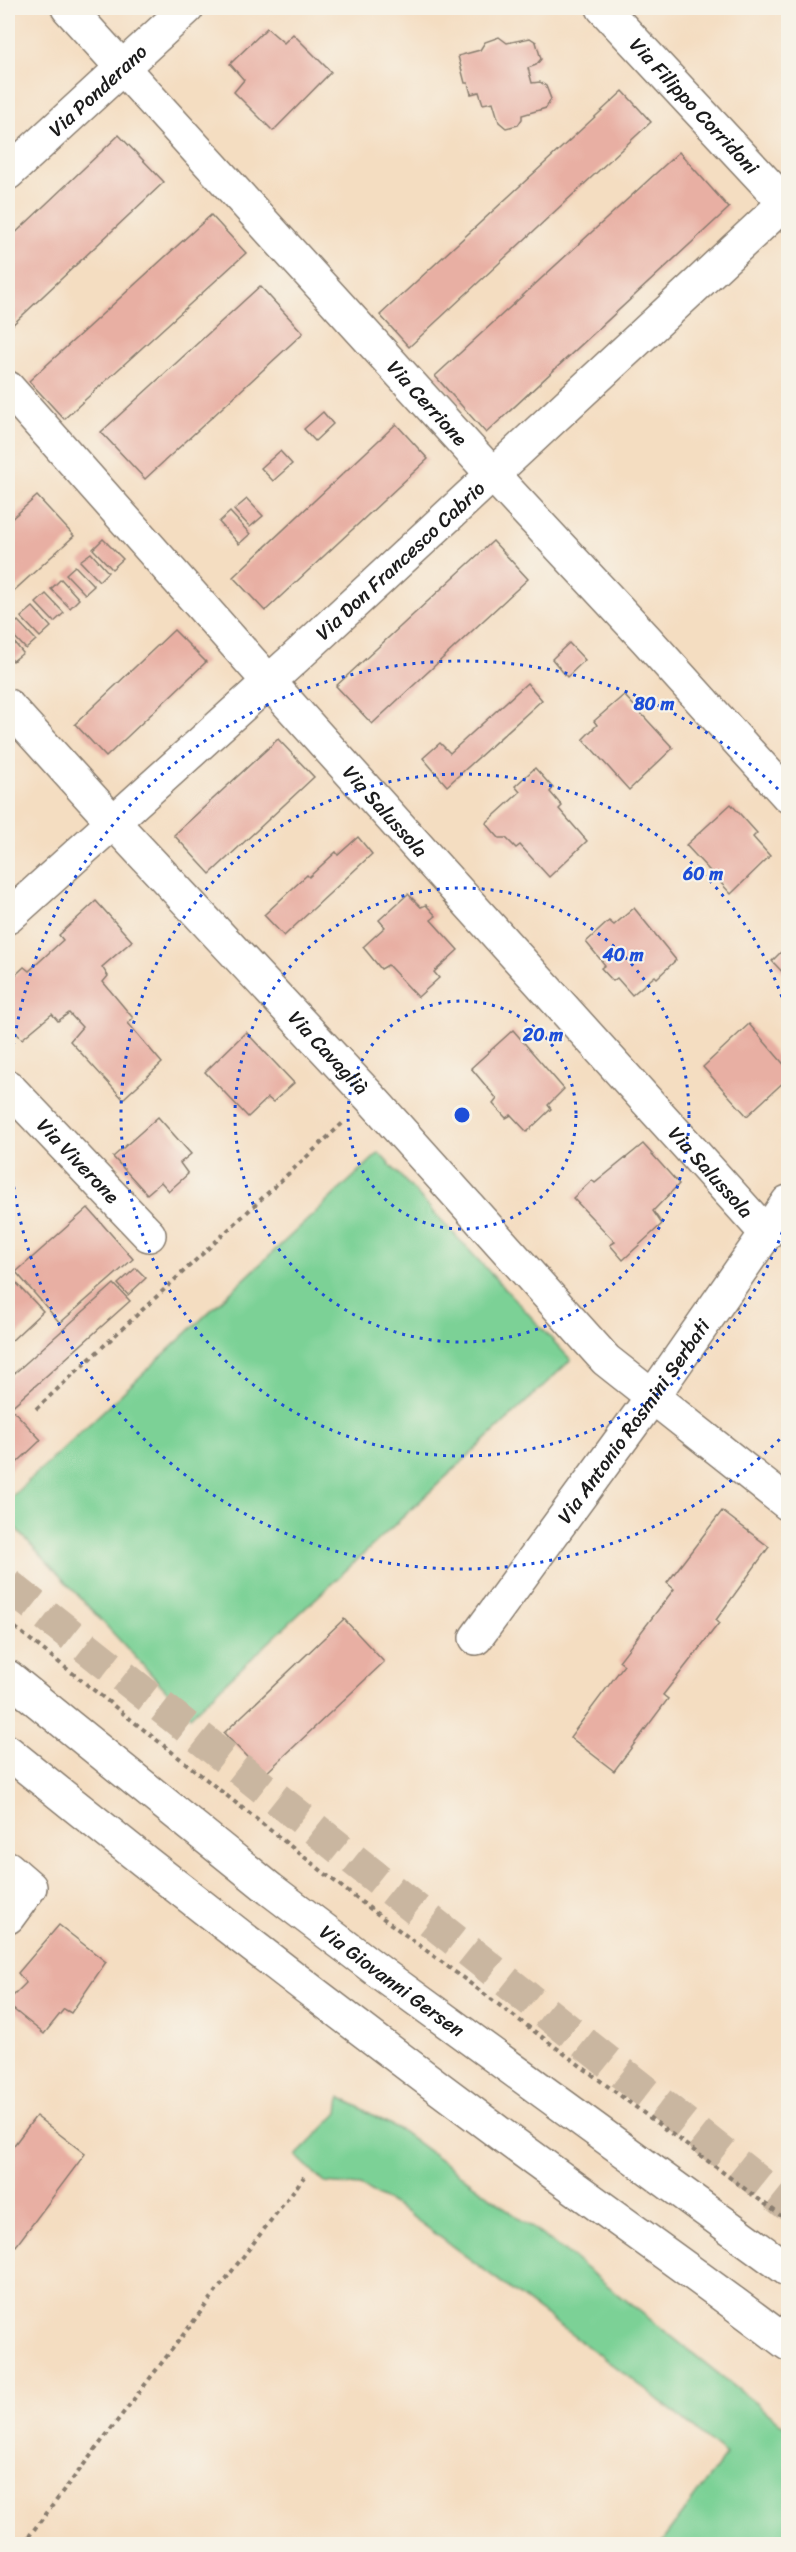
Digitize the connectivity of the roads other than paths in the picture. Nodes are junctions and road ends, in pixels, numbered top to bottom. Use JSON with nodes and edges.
{"nodes":[{"id":1,"x":68,"y":8,"type":"edge"},
{"id":2,"x":187,"y":8,"type":"edge"},
{"id":3,"x":603,"y":8,"type":"edge"},
{"id":4,"x":123,"y":67,"type":"junction"},
{"id":5,"x":8,"y":173,"type":"edge"},
{"id":6,"x":787,"y":201,"type":"edge"},
{"id":7,"x":8,"y":388,"type":"edge"},
{"id":8,"x":493,"y":475,"type":"junction"},
{"id":9,"x":269,"y":682,"type":"junction"},
{"id":10,"x":8,"y":706,"type":"edge"},
{"id":11,"x":789,"y":796,"type":"edge"},
{"id":12,"x":114,"y":823,"type":"junction"},
{"id":13,"x":8,"y":916,"type":"edge"},
{"id":14,"x":8,"y":1087,"type":"edge"},
{"id":15,"x":789,"y":1203,"type":"edge"},
{"id":16,"x":766,"y":1233,"type":"junction"},
{"id":17,"x":149,"y":1235,"type":"dead end"},
{"id":18,"x":653,"y":1396,"type":"junction"},
{"id":19,"x":789,"y":1504,"type":"edge"},
{"id":20,"x":476,"y":1638,"type":"dead end"},
{"id":21,"x":8,"y":1677,"type":"edge"},
{"id":22,"x":8,"y":1752,"type":"edge"},
{"id":23,"x":19,"y":1878,"type":"edge"},
{"id":24,"x":8,"y":1917,"type":"edge"},
{"id":25,"x":789,"y":2270,"type":"edge"},
{"id":26,"x":789,"y":2344,"type":"edge"}],
"edges":[{"from":1,"to":4,"type":"street","name":"Via Cerrione"},
{"from":2,"to":4,"type":"street","name":"Via Ponderano"},
{"from":3,"to":6,"type":"street","name":"Via Filippo Corridoni"},
{"from":4,"to":5,"type":"street","name":"Via Ponderano"},
{"from":4,"to":8,"type":"street","name":"Via Cerrione"},
{"from":6,"to":8,"type":"street","name":"Via Don Francesco Cabrio"},
{"from":7,"to":9,"type":"street","name":"Via Salussola"},
{"from":8,"to":9,"type":"street","name":"Via Don Francesco Cabrio"},
{"from":8,"to":11,"type":"street","name":"Via Cerrione"},
{"from":9,"to":12,"type":"street","name":"Via Don Francesco Cabrio"},
{"from":9,"to":16,"type":"street","name":"Via Salussola"},
{"from":10,"to":12,"type":"street","name":"Via Cavaglià"},
{"from":12,"to":13,"type":"street","name":"Via Don Francesco Cabrio"},
{"from":12,"to":18,"type":"street","name":"Via Cavaglià"},
{"from":14,"to":17,"type":"street","name":"Via Viverone"},
{"from":15,"to":16,"type":"street","name":"Via Antonio Rosmini Serbati"},
{"from":16,"to":18,"type":"street","name":"Via Antonio Rosmini Serbati"},
{"from":18,"to":19,"type":"street","name":"Via Cavaglià"},
{"from":18,"to":20,"type":"street","name":"Via Antonio Rosmini Serbati"},
{"from":21,"to":25,"type":"street","name":"Via Giovanni Gersen"},
{"from":22,"to":26,"type":"street"},
{"from":23,"to":24,"type":"street"}]}
